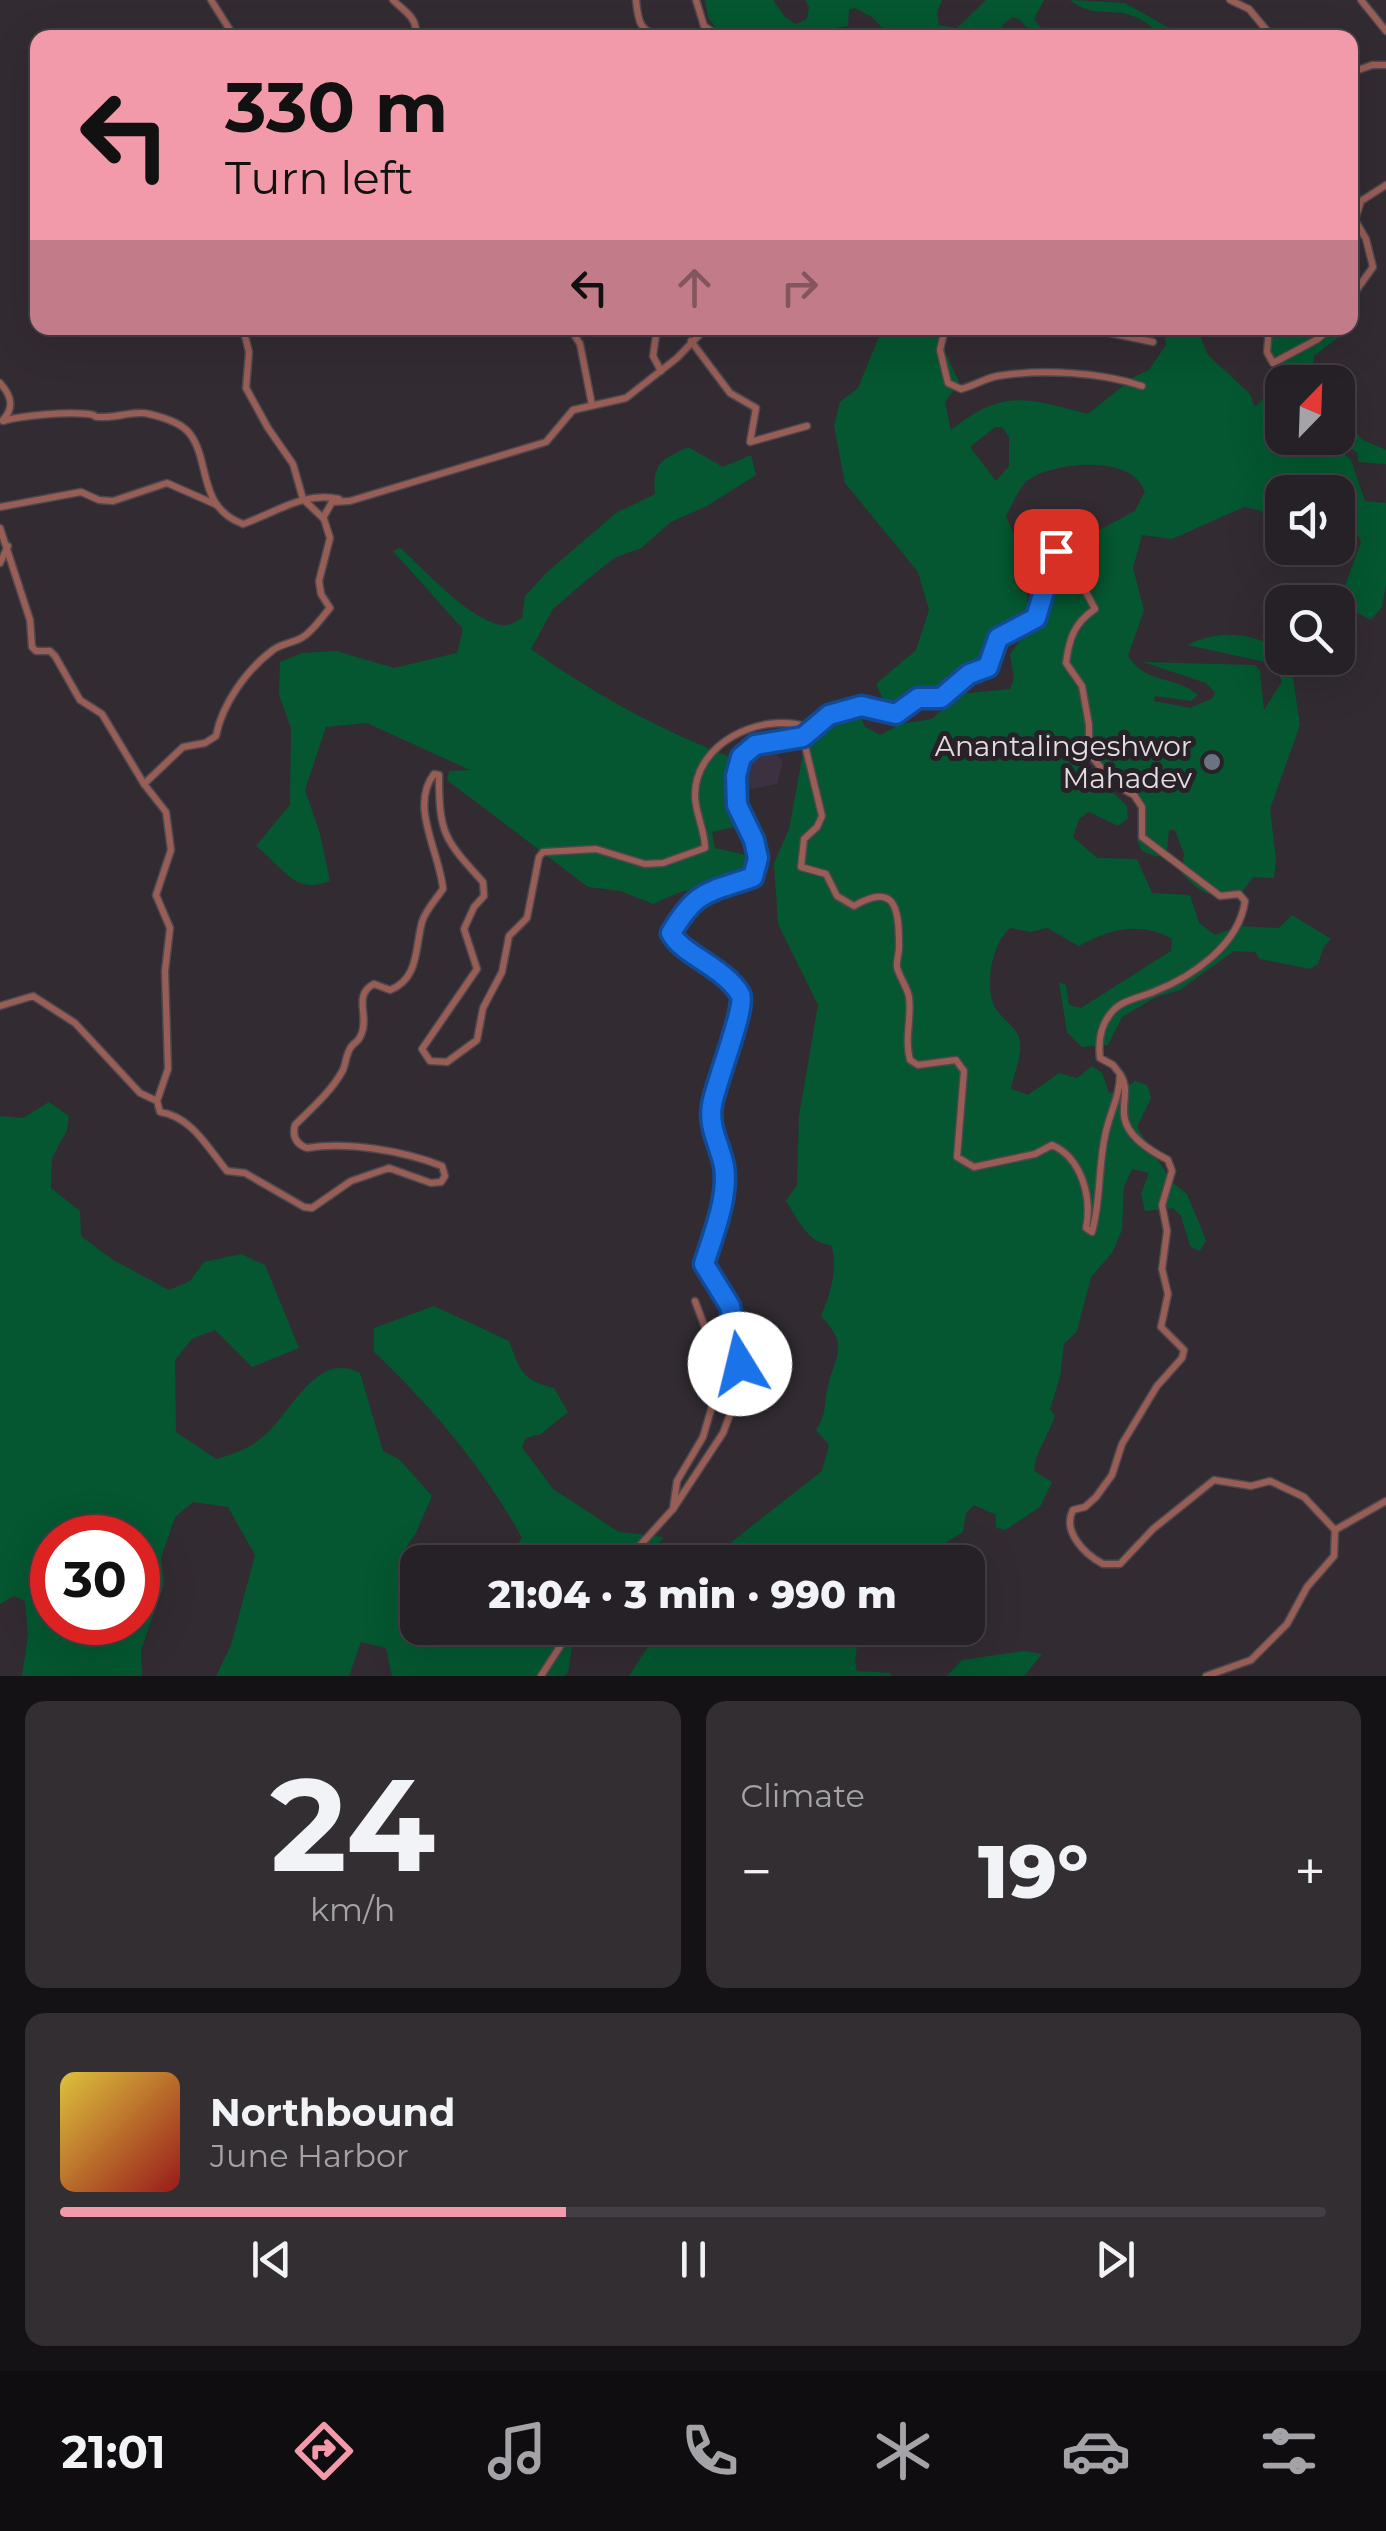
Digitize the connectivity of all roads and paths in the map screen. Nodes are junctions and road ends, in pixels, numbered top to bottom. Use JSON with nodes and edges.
{"nodes":[{"id":1,"x":210,"y":0,"type":"edge"},
{"id":2,"x":393,"y":0,"type":"edge"},
{"id":3,"x":636,"y":0,"type":"edge"},
{"id":4,"x":696,"y":0,"type":"edge"},
{"id":5,"x":1230,"y":0,"type":"edge"},
{"id":6,"x":1361,"y":0,"type":"edge"},
{"id":7,"x":231,"y":30,"type":"edge"},
{"id":8,"x":417,"y":30,"type":"edge"},
{"id":9,"x":643,"y":30,"type":"edge"},
{"id":10,"x":710,"y":30,"type":"edge"},
{"id":11,"x":1266,"y":30,"type":"edge"},
{"id":12,"x":1386,"y":31,"type":"edge"},
{"id":13,"x":1386,"y":65,"type":"edge"},
{"id":14,"x":1358,"y":70,"type":"edge"},
{"id":15,"x":1386,"y":185,"type":"edge"},
{"id":16,"x":1358,"y":210,"type":"edge"},
{"id":17,"x":1358,"y":225,"type":"edge"},
{"id":18,"x":1358,"y":289,"type":"edge"},
{"id":19,"x":245,"y":335,"type":"edge"},
{"id":20,"x":574,"y":335,"type":"edge"},
{"id":21,"x":656,"y":335,"type":"edge"},
{"id":22,"x":698,"y":335,"type":"edge"},
{"id":23,"x":942,"y":335,"type":"edge"},
{"id":24,"x":1119,"y":335,"type":"edge"},
{"id":25,"x":1269,"y":335,"type":"edge"},
{"id":26,"x":1322,"y":335,"type":"edge"},
{"id":27,"x":692,"y":341,"type":"junction"},
{"id":28,"x":1152,"y":342,"type":"dead end"},
{"id":29,"x":661,"y":371,"type":"junction"},
{"id":30,"x":0,"y":382,"type":"edge"},
{"id":31,"x":1142,"y":386,"type":"dead end"},
{"id":32,"x":592,"y":406,"type":"junction"},
{"id":33,"x":1,"y":422,"type":"edge"},
{"id":34,"x":807,"y":426,"type":"dead end"},
{"id":35,"x":303,"y":498,"type":"junction"},
{"id":36,"x":350,"y":501,"type":"junction"},
{"id":37,"x":218,"y":506,"type":"junction"},
{"id":38,"x":0,"y":507,"type":"edge"},
{"id":39,"x":324,"y":519,"type":"junction"},
{"id":40,"x":0,"y":528,"type":"edge"},
{"id":41,"x":8,"y":546,"type":"junction"},
{"id":42,"x":0,"y":563,"type":"edge"},
{"id":43,"x":803,"y":737,"type":"junction"},
{"id":44,"x":144,"y":784,"type":"junction"},
{"id":45,"x":0,"y":1006,"type":"edge"},
{"id":46,"x":1120,"y":1074,"type":"junction"},
{"id":47,"x":157,"y":1101,"type":"junction"},
{"id":48,"x":695,"y":1301,"type":"dead end"},
{"id":49,"x":1386,"y":1501,"type":"edge"},
{"id":50,"x":673,"y":1509,"type":"junction"},
{"id":51,"x":1335,"y":1530,"type":"junction"},
{"id":52,"x":640,"y":1545,"type":"edge"},
{"id":53,"x":561,"y":1645,"type":"edge"},
{"id":54,"x":541,"y":1676,"type":"edge"},
{"id":55,"x":1206,"y":1676,"type":"edge"}],
"edges":[{"from":1,"to":7,"type":"street"},
{"from":2,"to":8,"type":"street"},
{"from":3,"to":9,"type":"street"},
{"from":4,"to":10,"type":"street"},
{"from":5,"to":11,"type":"street"},
{"from":6,"to":12,"type":"street"},
{"from":13,"to":14,"type":"street"},
{"from":15,"to":16,"type":"street"},
{"from":17,"to":18,"type":"street"},
{"from":19,"to":35,"type":"street"},
{"from":20,"to":32,"type":"street"},
{"from":21,"to":29,"type":"street"},
{"from":22,"to":27,"type":"street"},
{"from":23,"to":31,"type":"street"},
{"from":24,"to":28,"type":"street"},
{"from":25,"to":26,"type":"street"},
{"from":27,"to":29,"type":"street"},
{"from":27,"to":34,"type":"street"},
{"from":29,"to":32,"type":"street"},
{"from":30,"to":33,"type":"street"},
{"from":32,"to":36,"type":"street"},
{"from":33,"to":37,"type":"street"},
{"from":35,"to":36,"type":"street"},
{"from":35,"to":37,"type":"street"},
{"from":35,"to":39,"type":"street"},
{"from":36,"to":39,"type":"street"},
{"from":37,"to":38,"type":"street"},
{"from":39,"to":44,"type":"street"},
{"from":40,"to":41,"type":"street"},
{"from":41,"to":42,"type":"street"},
{"from":41,"to":44,"type":"street"},
{"from":43,"to":46,"type":"street"},
{"from":43,"to":46,"type":"street"},
{"from":43,"to":47,"type":"street"},
{"from":43,"to":50,"type":"street"},
{"from":44,"to":47,"type":"street"},
{"from":45,"to":47,"type":"street"},
{"from":46,"to":51,"type":"street"},
{"from":48,"to":50,"type":"street"},
{"from":49,"to":51,"type":"street"},
{"from":50,"to":52,"type":"street"},
{"from":51,"to":55,"type":"street"},
{"from":53,"to":54,"type":"street"}]}
